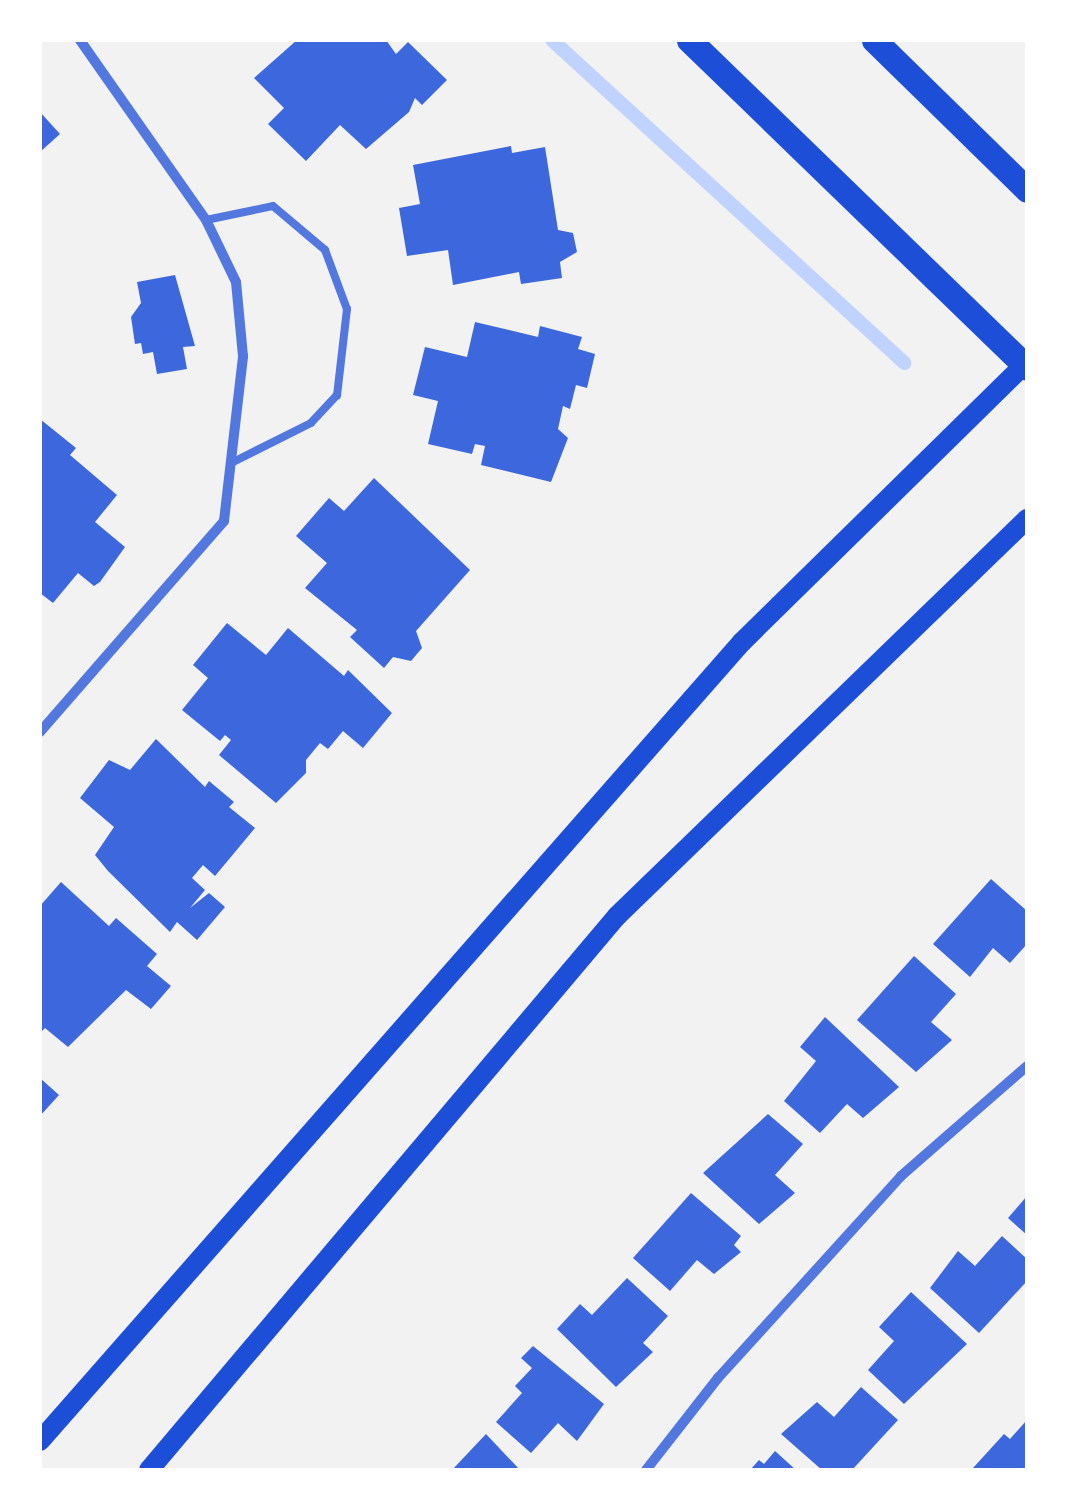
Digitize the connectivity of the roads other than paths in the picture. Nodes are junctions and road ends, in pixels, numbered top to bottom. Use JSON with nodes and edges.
{"nodes":[{"id":1,"x":80,"y":40,"type":"edge"},
{"id":2,"x":689,"y":40,"type":"edge"},
{"id":3,"x":874,"y":40,"type":"edge"},
{"id":4,"x":1027,"y":190,"type":"edge"},
{"id":5,"x":206,"y":220,"type":"junction"},
{"id":6,"x":1026,"y":365,"type":"edge"},
{"id":7,"x":233,"y":462,"type":"junction"},
{"id":8,"x":1027,"y":519,"type":"edge"},
{"id":9,"x":40,"y":732,"type":"edge"},
{"id":10,"x":1027,"y":1066,"type":"edge"},
{"id":11,"x":40,"y":1441,"type":"edge"},
{"id":12,"x":149,"y":1470,"type":"edge"},
{"id":13,"x":646,"y":1470,"type":"edge"}],
"edges":[{"from":1,"to":5,"type":"street"},
{"from":2,"to":6,"type":"main road"},
{"from":3,"to":4,"type":"main road"},
{"from":5,"to":7,"type":"street"},
{"from":5,"to":7,"type":"lane"},
{"from":6,"to":11,"type":"main road"},
{"from":7,"to":9,"type":"street"},
{"from":8,"to":12,"type":"main road"},
{"from":10,"to":13,"type":"street"}]}
